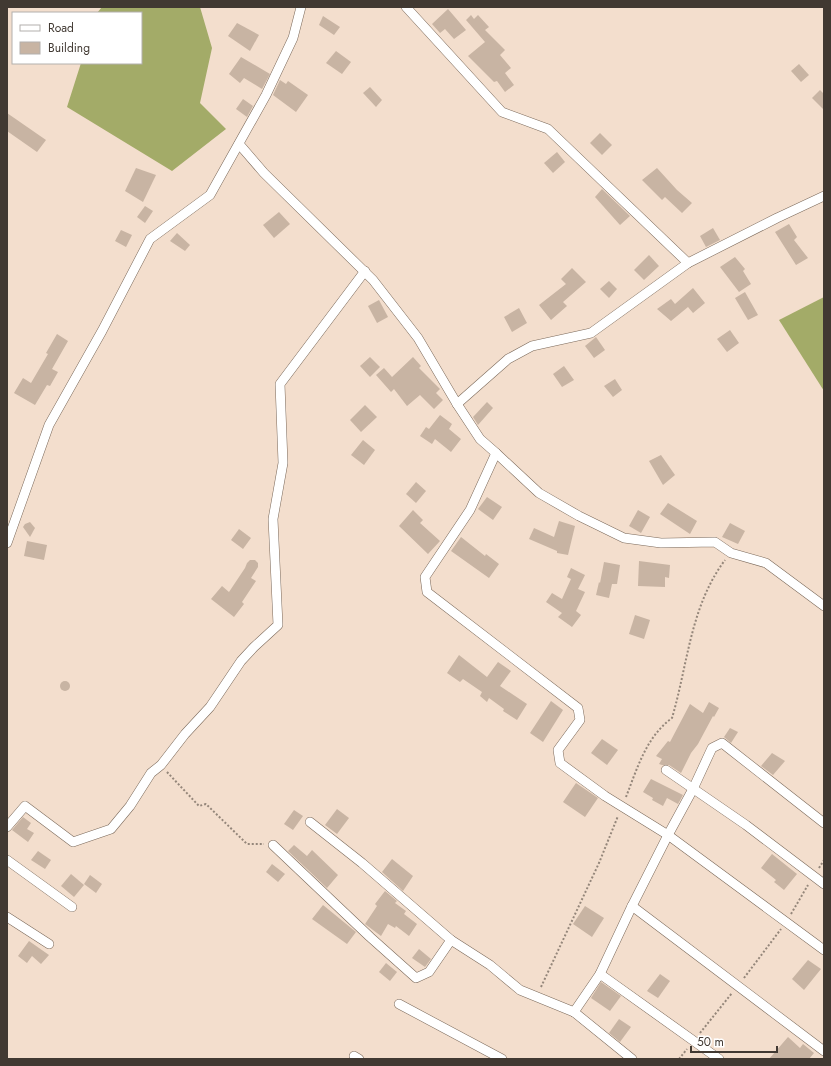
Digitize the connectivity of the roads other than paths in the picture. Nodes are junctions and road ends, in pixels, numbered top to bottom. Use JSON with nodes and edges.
{"nodes":[{"id":1,"x":301,"y":7,"type":"edge"},
{"id":2,"x":406,"y":7,"type":"edge"},
{"id":3,"x":239,"y":144,"type":"junction"},
{"id":4,"x":824,"y":196,"type":"edge"},
{"id":5,"x":688,"y":263,"type":"junction"},
{"id":6,"x":364,"y":271,"type":"junction"},
{"id":7,"x":458,"y":404,"type":"junction"},
{"id":8,"x":496,"y":453,"type":"junction"},
{"id":9,"x":7,"y":543,"type":"edge"},
{"id":10,"x":824,"y":606,"type":"edge"},
{"id":11,"x":666,"y":770,"type":"dead end"},
{"id":12,"x":693,"y":789,"type":"junction"},
{"id":13,"x":310,"y":822,"type":"dead end"},
{"id":14,"x":824,"y":823,"type":"edge"},
{"id":15,"x":7,"y":827,"type":"edge"},
{"id":16,"x":668,"y":835,"type":"junction"},
{"id":17,"x":273,"y":845,"type":"road end"},
{"id":18,"x":7,"y":860,"type":"edge"},
{"id":19,"x":824,"y":884,"type":"edge"},
{"id":20,"x":72,"y":906,"type":"dead end"},
{"id":21,"x":632,"y":906,"type":"junction"},
{"id":22,"x":7,"y":918,"type":"edge"},
{"id":23,"x":452,"y":940,"type":"junction"},
{"id":24,"x":49,"y":944,"type":"dead end"},
{"id":25,"x":824,"y":950,"type":"edge"},
{"id":26,"x":600,"y":974,"type":"junction"},
{"id":27,"x":400,"y":1004,"type":"dead end"},
{"id":28,"x":574,"y":1012,"type":"junction"},
{"id":29,"x":824,"y":1050,"type":"edge"},
{"id":30,"x":502,"y":1059,"type":"edge"},
{"id":31,"x":632,"y":1059,"type":"edge"},
{"id":32,"x":719,"y":1059,"type":"edge"}],
"edges":[{"from":1,"to":3,"type":"street"},
{"from":2,"to":5,"type":"street"},
{"from":3,"to":6,"type":"street"},
{"from":3,"to":9,"type":"street"},
{"from":4,"to":5,"type":"street"},
{"from":5,"to":7,"type":"street"},
{"from":6,"to":7,"type":"street"},
{"from":6,"to":15,"type":"street"},
{"from":7,"to":8,"type":"street"},
{"from":8,"to":10,"type":"street"},
{"from":8,"to":16,"type":"street"},
{"from":11,"to":12,"type":"street"},
{"from":12,"to":14,"type":"street"},
{"from":12,"to":16,"type":"street"},
{"from":12,"to":19,"type":"street"},
{"from":13,"to":23,"type":"street"},
{"from":16,"to":21,"type":"street"},
{"from":16,"to":25,"type":"street"},
{"from":17,"to":23,"type":"street"},
{"from":18,"to":20,"type":"street"},
{"from":21,"to":26,"type":"street"},
{"from":21,"to":29,"type":"street"},
{"from":22,"to":24,"type":"street"},
{"from":23,"to":28,"type":"street"},
{"from":26,"to":28,"type":"street"},
{"from":26,"to":32,"type":"street"},
{"from":27,"to":30,"type":"street"},
{"from":28,"to":31,"type":"street"}]}
